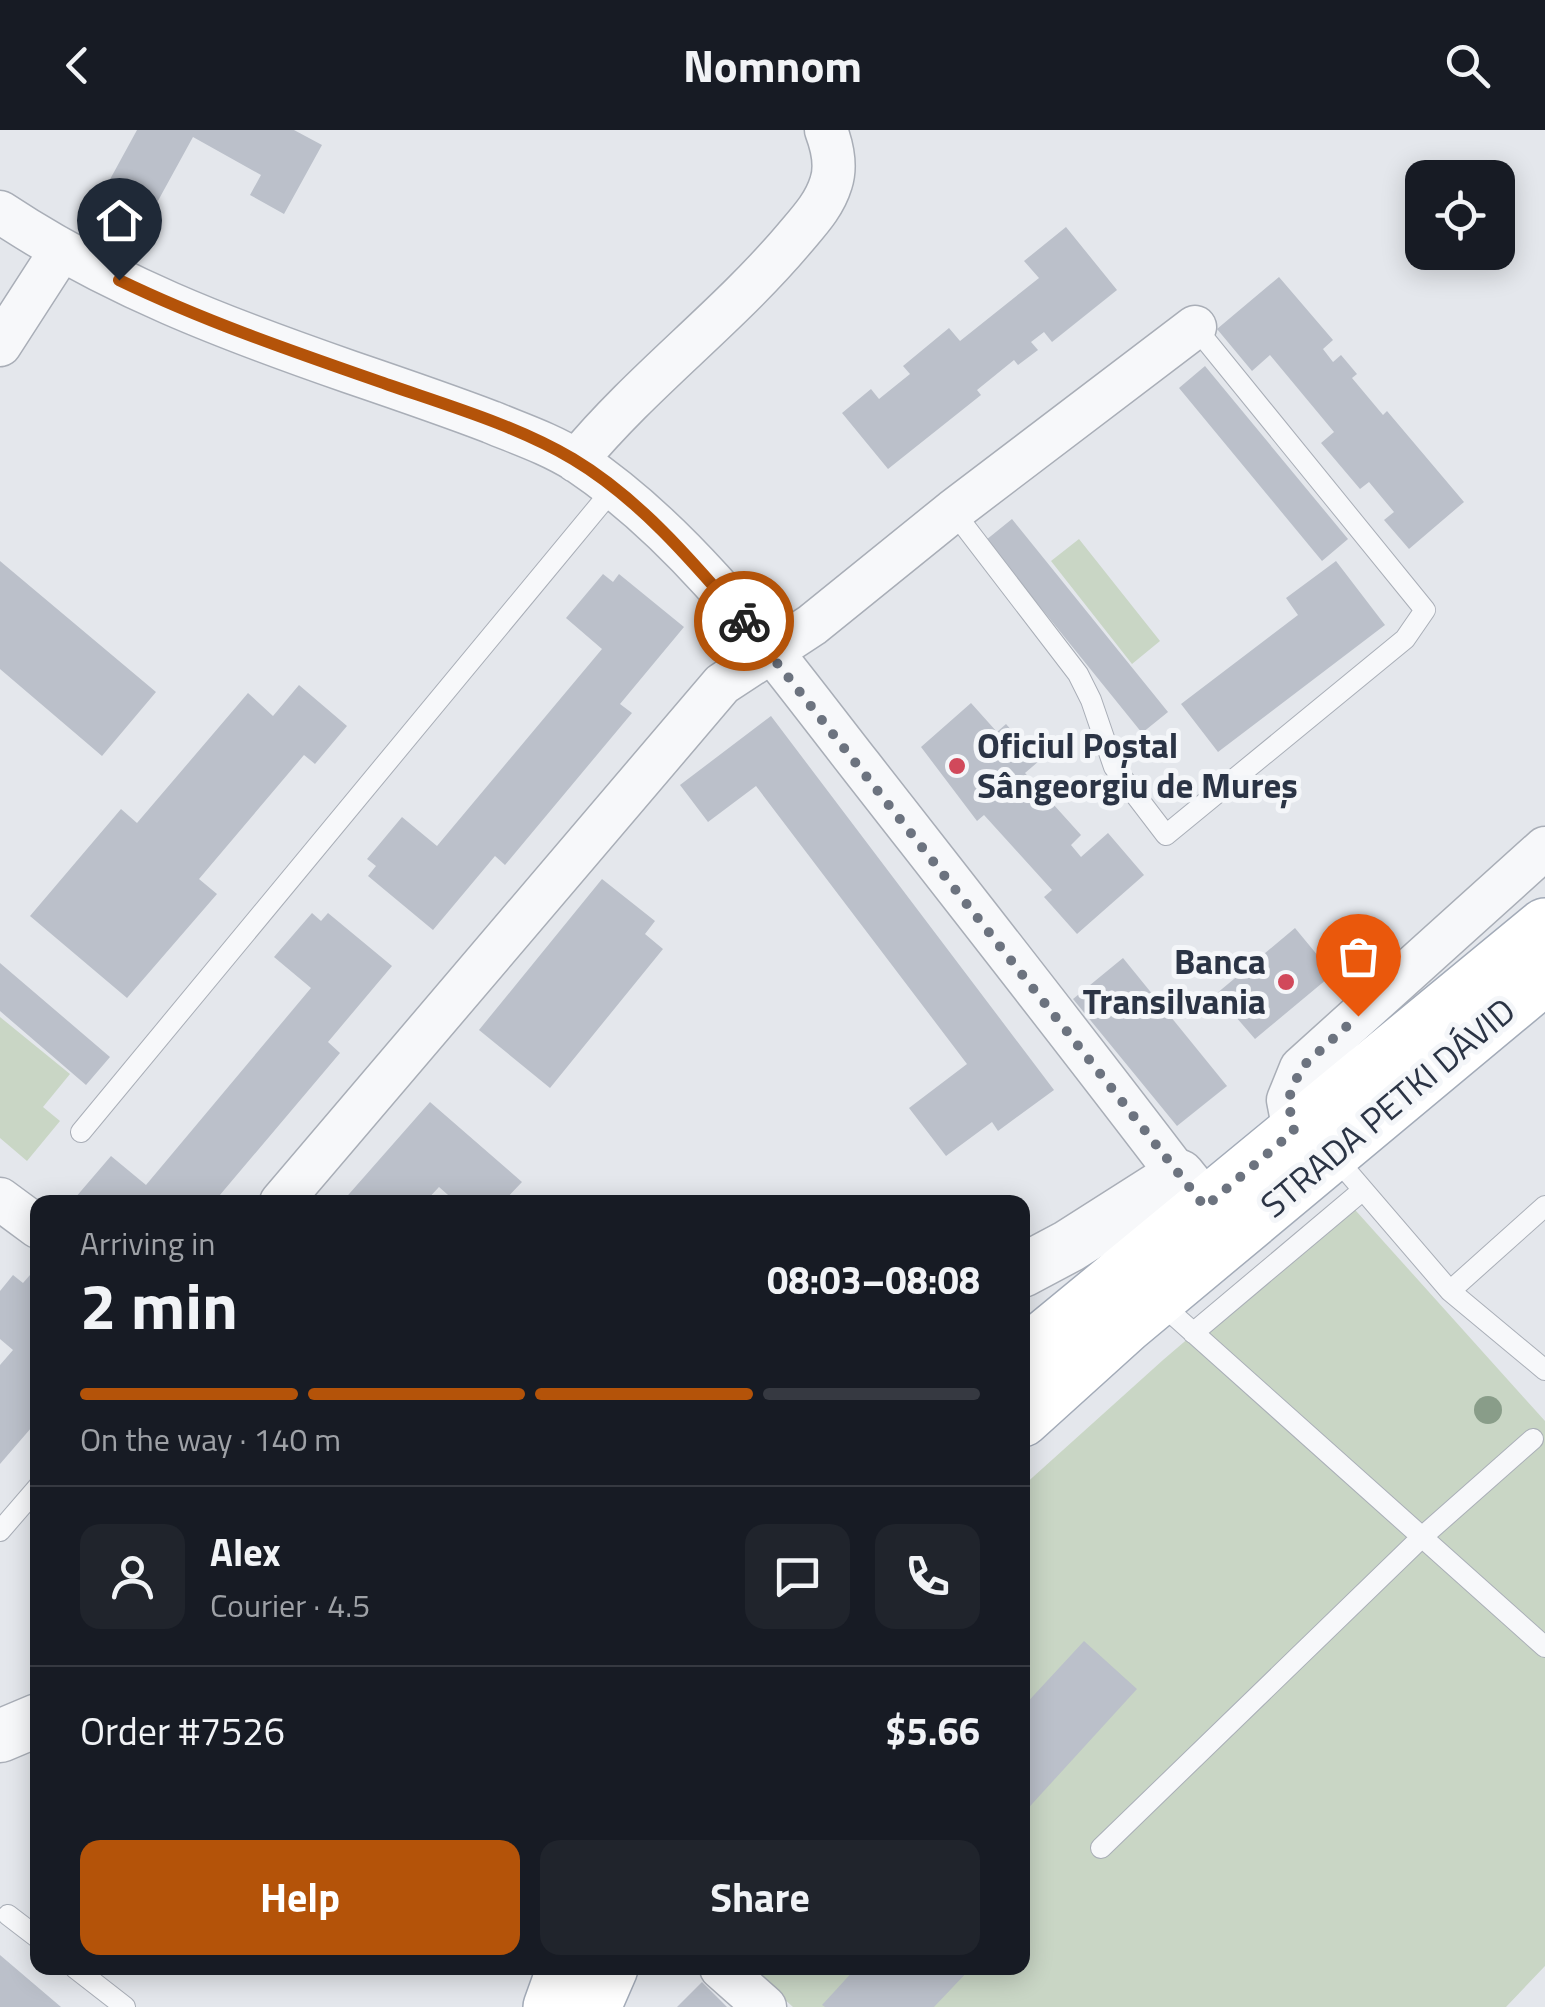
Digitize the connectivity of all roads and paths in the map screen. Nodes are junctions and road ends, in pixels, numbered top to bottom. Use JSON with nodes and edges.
{"nodes":[{"id":1,"x":826,"y":130,"type":"edge"},
{"id":2,"x":0,"y":212,"type":"edge"},
{"id":3,"x":60,"y":252,"type":"junction"},
{"id":4,"x":1195,"y":327,"type":"joint"},
{"id":5,"x":0,"y":346,"type":"edge"},
{"id":6,"x":576,"y":461,"type":"junction"},
{"id":7,"x":613,"y":489,"type":"junction"},
{"id":8,"x":954,"y":511,"type":"junction"},
{"id":9,"x":771,"y":652,"type":"junction"},
{"id":10,"x":1545,"y":848,"type":"edge"},
{"id":11,"x":1545,"y":926,"type":"edge"},
{"id":12,"x":1545,"y":976,"type":"edge"},
{"id":13,"x":82,"y":1132,"type":"dead end"},
{"id":14,"x":1330,"y":1159,"type":"junction"},
{"id":15,"x":287,"y":1195,"type":"edge"},
{"id":16,"x":1545,"y":1206,"type":"edge"},
{"id":17,"x":1205,"y":1207,"type":"junction"},
{"id":18,"x":1030,"y":1268,"type":"edge"},
{"id":19,"x":1450,"y":1290,"type":"junction"},
{"id":20,"x":1175,"y":1316,"type":"junction"},
{"id":21,"x":1030,"y":1350,"type":"edge"},
{"id":22,"x":1545,"y":1370,"type":"edge"},
{"id":23,"x":1030,"y":1414,"type":"edge"},
{"id":24,"x":1533,"y":1438,"type":"dead end"},
{"id":25,"x":30,"y":1496,"type":"edge"},
{"id":26,"x":0,"y":1531,"type":"edge"},
{"id":27,"x":1422,"y":1537,"type":"junction"},
{"id":28,"x":1545,"y":1647,"type":"edge"},
{"id":29,"x":30,"y":1723,"type":"edge"},
{"id":30,"x":0,"y":1736,"type":"edge"},
{"id":31,"x":1102,"y":1848,"type":"dead end"},
{"id":32,"x":8,"y":1915,"type":"dead end"},
{"id":33,"x":30,"y":1932,"type":"edge"},
{"id":34,"x":84,"y":1975,"type":"edge"},
{"id":35,"x":562,"y":1975,"type":"edge"},
{"id":36,"x":607,"y":1975,"type":"edge"},
{"id":37,"x":729,"y":1975,"type":"edge"},
{"id":38,"x":125,"y":2007,"type":"edge"},
{"id":39,"x":551,"y":2007,"type":"edge"},
{"id":40,"x":593,"y":2007,"type":"edge"},
{"id":41,"x":765,"y":2007,"type":"edge"}],
"edges":[{"from":1,"to":6,"type":"street"},
{"from":2,"to":3,"type":"street"},
{"from":3,"to":5,"type":"street"},
{"from":3,"to":6,"type":"street"},
{"from":4,"to":8,"type":"street"},
{"from":4,"to":8,"type":"lane"},
{"from":6,"to":7,"type":"street"},
{"from":7,"to":9,"type":"street"},
{"from":7,"to":13,"type":"lane"},
{"from":8,"to":9,"type":"street"},
{"from":9,"to":15,"type":"street"},
{"from":9,"to":17,"type":"street"},
{"from":10,"to":14,"type":"street"},
{"from":11,"to":14,"type":"main road","name":"STRADA PETKI DÁVID"},
{"from":12,"to":14,"type":"main road","name":"STRADA PETKI DÁVID"},
{"from":14,"to":17,"type":"main road","name":"STRADA PETKI DÁVID"},
{"from":14,"to":19,"type":"lane"},
{"from":14,"to":20,"type":"lane"},
{"from":16,"to":19,"type":"lane"},
{"from":17,"to":18,"type":"street"},
{"from":17,"to":20,"type":"main road"},
{"from":17,"to":21,"type":"main road"},
{"from":19,"to":22,"type":"lane"},
{"from":20,"to":23,"type":"main road"},
{"from":20,"to":27,"type":"lane"},
{"from":24,"to":27,"type":"lane"},
{"from":25,"to":26,"type":"lane"},
{"from":27,"to":28,"type":"lane"},
{"from":27,"to":31,"type":"lane"},
{"from":29,"to":30,"type":"street"},
{"from":32,"to":33,"type":"lane"},
{"from":34,"to":38,"type":"lane"},
{"from":35,"to":39,"type":"main road"},
{"from":36,"to":40,"type":"main road"},
{"from":37,"to":41,"type":"street"}]}
